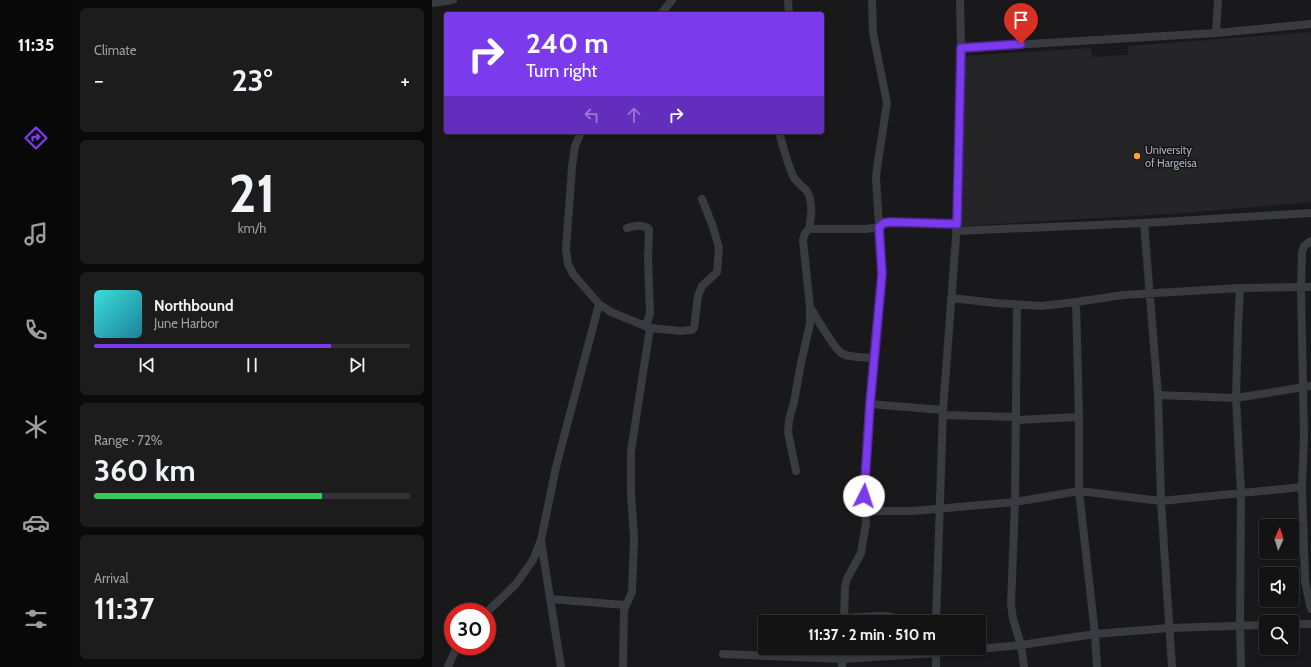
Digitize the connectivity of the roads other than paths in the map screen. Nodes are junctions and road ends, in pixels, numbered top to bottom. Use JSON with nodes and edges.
{"nodes":[{"id":1,"x":453,"y":0,"type":"edge"},
{"id":2,"x":672,"y":0,"type":"edge"},
{"id":3,"x":788,"y":0,"type":"edge"},
{"id":4,"x":872,"y":0,"type":"edge"},
{"id":5,"x":960,"y":0,"type":"edge"},
{"id":6,"x":1218,"y":0,"type":"edge"},
{"id":7,"x":432,"y":3,"type":"edge"},
{"id":8,"x":663,"y":12,"type":"edge"},
{"id":9,"x":789,"y":12,"type":"edge"},
{"id":10,"x":1311,"y":24,"type":"edge"},
{"id":11,"x":1216,"y":33,"type":"junction"},
{"id":12,"x":961,"y":48,"type":"junction"},
{"id":13,"x":580,"y":134,"type":"edge"},
{"id":14,"x":780,"y":134,"type":"edge"},
{"id":15,"x":702,"y":199,"type":"dead end"},
{"id":16,"x":1311,"y":213,"type":"edge"},
{"id":17,"x":1144,"y":223,"type":"junction"},
{"id":18,"x":879,"y":227,"type":"junction"},
{"id":19,"x":957,"y":227,"type":"junction"},
{"id":20,"x":627,"y":228,"type":"dead end"},
{"id":21,"x":809,"y":229,"type":"junction"},
{"id":22,"x":1311,"y":241,"type":"edge"},
{"id":23,"x":1311,"y":287,"type":"edge"},
{"id":24,"x":1240,"y":288,"type":"junction"},
{"id":25,"x":1301,"y":288,"type":"junction"},
{"id":26,"x":1150,"y":294,"type":"junction"},
{"id":27,"x":951,"y":298,"type":"junction"},
{"id":28,"x":1076,"y":302,"type":"junction"},
{"id":29,"x":599,"y":304,"type":"junction"},
{"id":30,"x":1017,"y":305,"type":"junction"},
{"id":31,"x":810,"y":307,"type":"junction"},
{"id":32,"x":648,"y":327,"type":"junction"},
{"id":33,"x":874,"y":358,"type":"junction"},
{"id":34,"x":1307,"y":387,"type":"edge"},
{"id":35,"x":1158,"y":395,"type":"junction"},
{"id":36,"x":1236,"y":398,"type":"junction"},
{"id":37,"x":870,"y":404,"type":"junction"},
{"id":38,"x":943,"y":412,"type":"junction"},
{"id":39,"x":1079,"y":417,"type":"junction"},
{"id":40,"x":1016,"y":419,"type":"junction"},
{"id":41,"x":1307,"y":436,"type":"edge"},
{"id":42,"x":1307,"y":466,"type":"edge"},
{"id":43,"x":796,"y":471,"type":"dead end"},
{"id":44,"x":1302,"y":487,"type":"junction"},
{"id":45,"x":1078,"y":491,"type":"junction"},
{"id":46,"x":1241,"y":493,"type":"junction"},
{"id":47,"x":1161,"y":501,"type":"junction"},
{"id":48,"x":1015,"y":502,"type":"junction"},
{"id":49,"x":939,"y":509,"type":"junction"},
{"id":50,"x":865,"y":511,"type":"junction"},
{"id":51,"x":541,"y":540,"type":"junction"},
{"id":52,"x":550,"y":599,"type":"junction"},
{"id":53,"x":496,"y":603,"type":"edge"},
{"id":54,"x":626,"y":605,"type":"junction"},
{"id":55,"x":1311,"y":609,"type":"edge"},
{"id":56,"x":844,"y":615,"type":"edge"},
{"id":57,"x":936,"y":615,"type":"edge"},
{"id":58,"x":1299,"y":624,"type":"edge"},
{"id":59,"x":1311,"y":624,"type":"edge"},
{"id":60,"x":1240,"y":625,"type":"junction"},
{"id":61,"x":1259,"y":625,"type":"edge"},
{"id":62,"x":1169,"y":628,"type":"junction"},
{"id":63,"x":1095,"y":634,"type":"junction"},
{"id":64,"x":1021,"y":645,"type":"junction"},
{"id":65,"x":986,"y":647,"type":"edge"},
{"id":66,"x":723,"y":654,"type":"dead end"},
{"id":67,"x":453,"y":655,"type":"edge"},
{"id":68,"x":905,"y":655,"type":"edge"},
{"id":69,"x":936,"y":655,"type":"edge"},
{"id":70,"x":842,"y":663,"type":"edge"},
{"id":71,"x":448,"y":667,"type":"edge"},
{"id":72,"x":561,"y":667,"type":"edge"},
{"id":73,"x":623,"y":667,"type":"edge"},
{"id":74,"x":936,"y":667,"type":"edge"},
{"id":75,"x":1024,"y":667,"type":"edge"},
{"id":76,"x":1097,"y":667,"type":"edge"},
{"id":77,"x":1172,"y":667,"type":"edge"},
{"id":78,"x":1241,"y":667,"type":"edge"}],
"edges":[{"from":1,"to":7,"type":"street"},
{"from":2,"to":8,"type":"street"},
{"from":3,"to":9,"type":"street"},
{"from":4,"to":18,"type":"street"},
{"from":5,"to":12,"type":"street"},
{"from":6,"to":11,"type":"street"},
{"from":10,"to":11,"type":"street"},
{"from":11,"to":12,"type":"street"},
{"from":12,"to":19,"type":"street"},
{"from":13,"to":29,"type":"street"},
{"from":14,"to":21,"type":"street"},
{"from":15,"to":32,"type":"street"},
{"from":16,"to":17,"type":"street"},
{"from":17,"to":19,"type":"street"},
{"from":17,"to":26,"type":"street"},
{"from":18,"to":19,"type":"street"},
{"from":18,"to":21,"type":"street"},
{"from":18,"to":33,"type":"street"},
{"from":19,"to":27,"type":"street"},
{"from":20,"to":32,"type":"street"},
{"from":21,"to":31,"type":"street"},
{"from":22,"to":25,"type":"street"},
{"from":23,"to":25,"type":"street"},
{"from":24,"to":25,"type":"street"},
{"from":24,"to":26,"type":"street"},
{"from":24,"to":36,"type":"street"},
{"from":25,"to":34,"type":"street"},
{"from":26,"to":28,"type":"street"},
{"from":26,"to":35,"type":"street"},
{"from":27,"to":30,"type":"street"},
{"from":27,"to":38,"type":"street"},
{"from":28,"to":30,"type":"street"},
{"from":28,"to":39,"type":"street"},
{"from":29,"to":32,"type":"street"},
{"from":29,"to":51,"type":"street"},
{"from":30,"to":40,"type":"street"},
{"from":31,"to":33,"type":"street"},
{"from":31,"to":43,"type":"street"},
{"from":32,"to":54,"type":"street"},
{"from":33,"to":37,"type":"street"},
{"from":34,"to":36,"type":"street"},
{"from":34,"to":41,"type":"street"},
{"from":35,"to":36,"type":"street"},
{"from":35,"to":47,"type":"street"},
{"from":36,"to":46,"type":"street"},
{"from":37,"to":38,"type":"street"},
{"from":37,"to":50,"type":"street"},
{"from":38,"to":40,"type":"street"},
{"from":38,"to":49,"type":"street"},
{"from":39,"to":40,"type":"street"},
{"from":39,"to":45,"type":"street"},
{"from":40,"to":48,"type":"street"},
{"from":41,"to":42,"type":"street"},
{"from":42,"to":44,"type":"street"},
{"from":44,"to":46,"type":"street"},
{"from":44,"to":55,"type":"street"},
{"from":45,"to":47,"type":"street"},
{"from":45,"to":48,"type":"street"},
{"from":45,"to":63,"type":"street"},
{"from":46,"to":47,"type":"street"},
{"from":46,"to":60,"type":"street"},
{"from":47,"to":62,"type":"street"},
{"from":48,"to":49,"type":"street"},
{"from":48,"to":64,"type":"street"},
{"from":49,"to":50,"type":"street"},
{"from":49,"to":57,"type":"street"},
{"from":50,"to":56,"type":"street"},
{"from":51,"to":52,"type":"street"},
{"from":51,"to":53,"type":"street"},
{"from":52,"to":54,"type":"street"},
{"from":52,"to":72,"type":"street"},
{"from":54,"to":73,"type":"street"},
{"from":58,"to":59,"type":"street"},
{"from":60,"to":61,"type":"street"},
{"from":60,"to":62,"type":"street"},
{"from":60,"to":78,"type":"street"},
{"from":62,"to":63,"type":"street"},
{"from":62,"to":77,"type":"street"},
{"from":63,"to":64,"type":"street"},
{"from":63,"to":76,"type":"street"},
{"from":64,"to":65,"type":"street"},
{"from":64,"to":75,"type":"street"},
{"from":66,"to":70,"type":"street"},
{"from":67,"to":71,"type":"street"},
{"from":68,"to":70,"type":"street"},
{"from":69,"to":74,"type":"street"}]}
